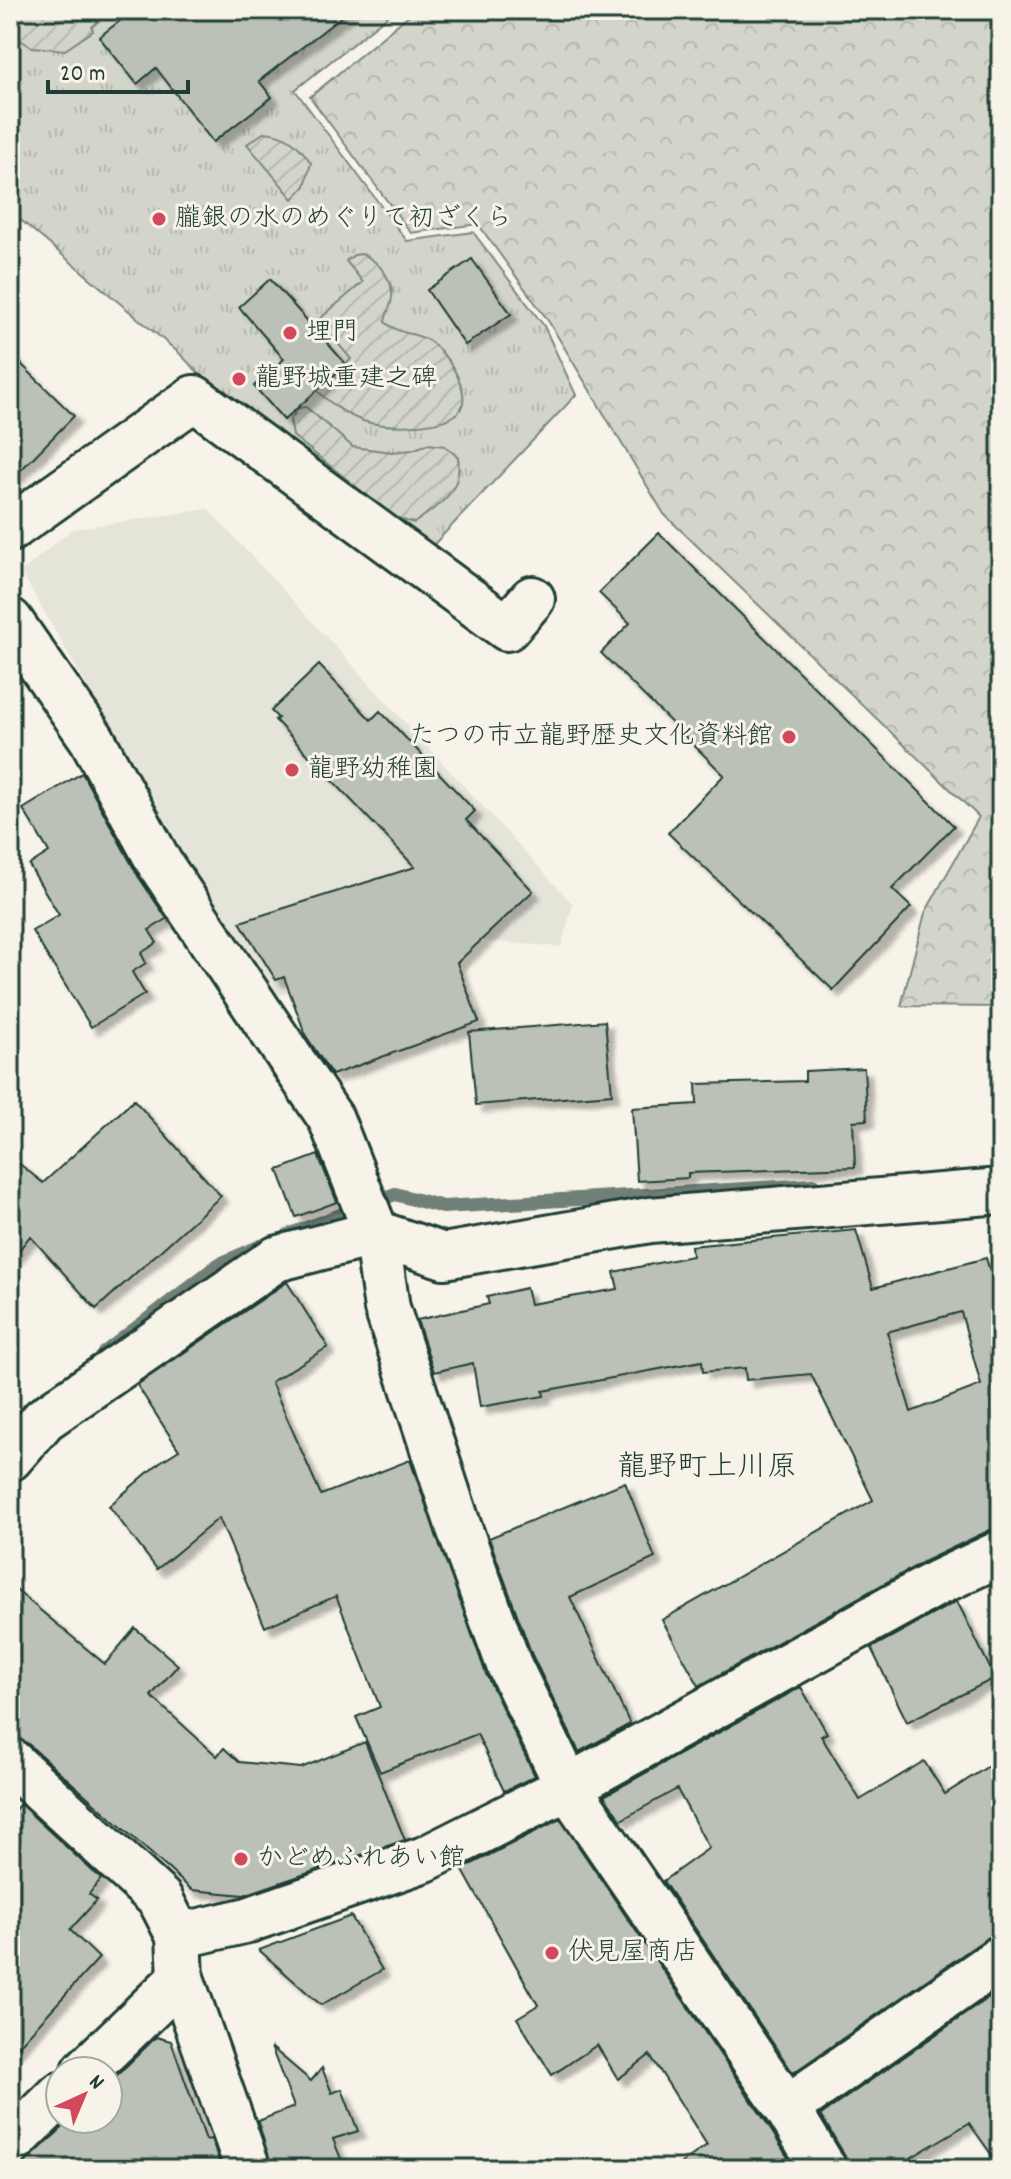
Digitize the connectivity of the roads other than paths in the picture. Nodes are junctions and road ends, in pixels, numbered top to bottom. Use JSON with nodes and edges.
{"nodes":[{"id":1,"x":10,"y":529,"type":"edge"},
{"id":2,"x":532,"y":599,"type":"dead end"},
{"id":3,"x":10,"y":621,"type":"edge"},
{"id":4,"x":1001,"y":1191,"type":"edge"},
{"id":5,"x":376,"y":1233,"type":"junction"},
{"id":6,"x":10,"y":1458,"type":"edge"},
{"id":7,"x":1001,"y":1553,"type":"edge"},
{"id":8,"x":10,"y":1761,"type":"edge"},
{"id":9,"x":568,"y":1787,"type":"junction"},
{"id":10,"x":180,"y":1957,"type":"junction"},
{"id":11,"x":1001,"y":1958,"type":"edge"},
{"id":12,"x":98,"y":2055,"type":"edge"},
{"id":13,"x":787,"y":2108,"type":"junction"},
{"id":14,"x":44,"y":2111,"type":"edge"},
{"id":15,"x":10,"y":2144,"type":"edge"},
{"id":16,"x":248,"y":2169,"type":"edge"},
{"id":17,"x":824,"y":2169,"type":"edge"}],
"edges":[{"from":1,"to":2,"type":"street"},
{"from":3,"to":5,"type":"street"},
{"from":4,"to":5,"type":"street"},
{"from":5,"to":6,"type":"street"},
{"from":5,"to":9,"type":"street"},
{"from":7,"to":9,"type":"street"},
{"from":8,"to":10,"type":"street"},
{"from":9,"to":10,"type":"street"},
{"from":9,"to":13,"type":"street"},
{"from":10,"to":12,"type":"street"},
{"from":10,"to":16,"type":"street"},
{"from":11,"to":13,"type":"street"},
{"from":13,"to":17,"type":"street"},
{"from":14,"to":15,"type":"street"}]}
